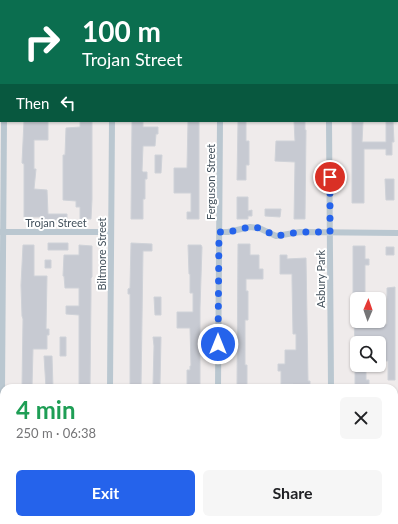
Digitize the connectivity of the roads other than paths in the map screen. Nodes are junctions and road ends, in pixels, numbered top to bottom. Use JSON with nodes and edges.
{"nodes":[{"id":1,"x":4,"y":122,"type":"edge"},
{"id":2,"x":112,"y":122,"type":"edge"},
{"id":3,"x":220,"y":122,"type":"edge"},
{"id":4,"x":329,"y":122,"type":"edge"},
{"id":5,"x":2,"y":232,"type":"edge"},
{"id":6,"x":111,"y":232,"type":"junction"},
{"id":7,"x":219,"y":232,"type":"junction"},
{"id":8,"x":330,"y":232,"type":"junction"},
{"id":9,"x":398,"y":233,"type":"edge"},
{"id":10,"x":2,"y":384,"type":"edge"},
{"id":11,"x":110,"y":384,"type":"edge"},
{"id":12,"x":218,"y":384,"type":"edge"},
{"id":13,"x":331,"y":384,"type":"edge"}],
"edges":[{"from":1,"to":5,"type":"street"},
{"from":2,"to":6,"type":"street","name":"Biltmore Street"},
{"from":3,"to":7,"type":"street","name":"Ferguson Street"},
{"from":4,"to":8,"type":"street","name":"Asbury Park"},
{"from":5,"to":6,"type":"street","name":"Trojan Street"},
{"from":5,"to":10,"type":"street"},
{"from":6,"to":11,"type":"street","name":"Biltmore Street"},
{"from":7,"to":8,"type":"street"},
{"from":7,"to":12,"type":"street","name":"Ferguson Street"},
{"from":8,"to":9,"type":"street"},
{"from":8,"to":13,"type":"street","name":"Asbury Park"}]}
